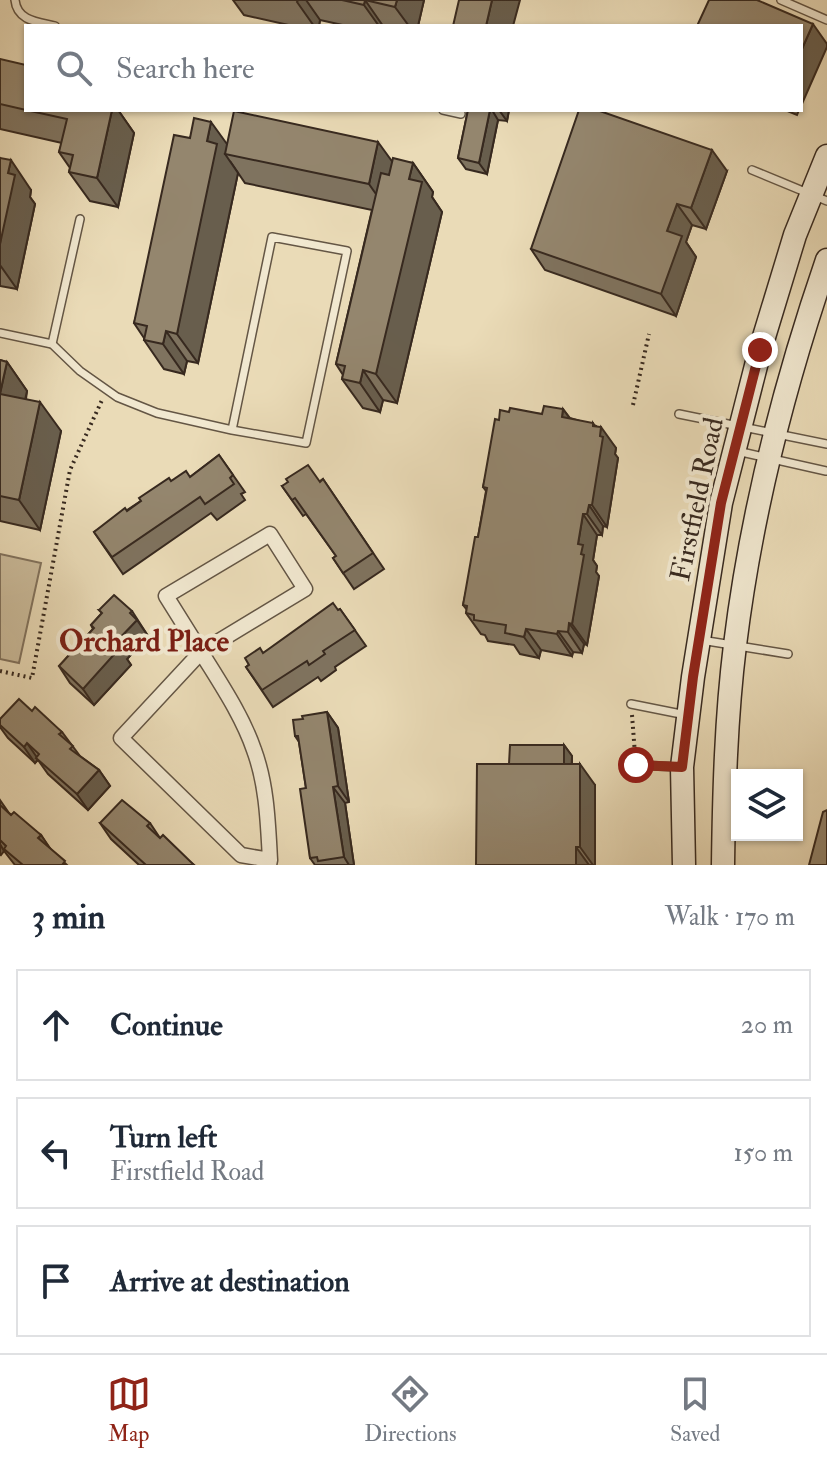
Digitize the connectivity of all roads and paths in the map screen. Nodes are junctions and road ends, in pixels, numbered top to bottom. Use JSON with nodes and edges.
{"nodes":[{"id":1,"x":15,"y":0,"type":"edge"},
{"id":2,"x":781,"y":0,"type":"edge"},
{"id":3,"x":827,"y":20,"type":"edge"},
{"id":4,"x":48,"y":24,"type":"edge"},
{"id":5,"x":452,"y":112,"type":"edge"},
{"id":6,"x":461,"y":114,"type":"dead end"},
{"id":7,"x":827,"y":156,"type":"edge"},
{"id":8,"x":752,"y":170,"type":"dead end"},
{"id":9,"x":819,"y":198,"type":"edge"},
{"id":10,"x":80,"y":219,"type":"dead end"},
{"id":11,"x":827,"y":260,"type":"edge"},
{"id":12,"x":0,"y":333,"type":"edge"},
{"id":13,"x":649,"y":334,"type":"dead end"},
{"id":14,"x":52,"y":344,"type":"junction"},
{"id":15,"x":107,"y":390,"type":"junction"},
{"id":16,"x":633,"y":405,"type":"dead end"},
{"id":17,"x":679,"y":414,"type":"dead end"},
{"id":18,"x":741,"y":426,"type":"junction"},
{"id":19,"x":232,"y":430,"type":"junction"},
{"id":20,"x":774,"y":433,"type":"junction"},
{"id":21,"x":827,"y":444,"type":"edge"},
{"id":22,"x":734,"y":450,"type":"junction"},
{"id":23,"x":769,"y":457,"type":"junction"},
{"id":24,"x":826,"y":471,"type":"edge"},
{"id":25,"x":699,"y":640,"type":"junction"},
{"id":26,"x":735,"y":645,"type":"junction"},
{"id":27,"x":201,"y":652,"type":"junction"},
{"id":28,"x":788,"y":654,"type":"dead end"},
{"id":29,"x":0,"y":671,"type":"edge"},
{"id":30,"x":631,"y":704,"type":"joint"},
{"id":31,"x":688,"y":715,"type":"junction"},
{"id":32,"x":636,"y":765,"type":"joint"},
{"id":33,"x":682,"y":767,"type":"junction"},
{"id":34,"x":270,"y":863,"type":"edge"},
{"id":35,"x":684,"y":865,"type":"edge"},
{"id":36,"x":723,"y":865,"type":"edge"}],
"edges":[{"from":1,"to":4,"type":"lane"},
{"from":2,"to":3,"type":"lane"},
{"from":5,"to":6,"type":"lane"},
{"from":7,"to":9,"type":"street","name":"Firstfield Road"},
{"from":8,"to":9,"type":"lane"},
{"from":9,"to":18,"type":"street","name":"Firstfield Road"},
{"from":10,"to":14,"type":"lane"},
{"from":11,"to":20,"type":"street"},
{"from":12,"to":14,"type":"lane"},
{"from":13,"to":16,"type":"path"},
{"from":14,"to":15,"type":"lane"},
{"from":15,"to":19,"type":"lane"},
{"from":15,"to":29,"type":"path"},
{"from":17,"to":18,"type":"lane"},
{"from":18,"to":20,"type":"lane"},
{"from":18,"to":22,"type":"street","name":"Firstfield Road"},
{"from":19,"to":19,"type":"lane"},
{"from":20,"to":21,"type":"lane"},
{"from":20,"to":23,"type":"street"},
{"from":22,"to":23,"type":"lane"},
{"from":22,"to":25,"type":"street","name":"Firstfield Road"},
{"from":23,"to":24,"type":"lane"},
{"from":23,"to":26,"type":"street"},
{"from":25,"to":26,"type":"lane"},
{"from":25,"to":31,"type":"street","name":"Firstfield Road"},
{"from":26,"to":28,"type":"lane"},
{"from":26,"to":36,"type":"street"},
{"from":27,"to":27,"type":"street"},
{"from":27,"to":34,"type":"street"},
{"from":27,"to":34,"type":"street"},
{"from":30,"to":31,"type":"lane"},
{"from":30,"to":32,"type":"path"},
{"from":31,"to":33,"type":"street","name":"Firstfield Road"},
{"from":32,"to":33,"type":"lane"},
{"from":33,"to":35,"type":"street","name":"Firstfield Road"}]}
